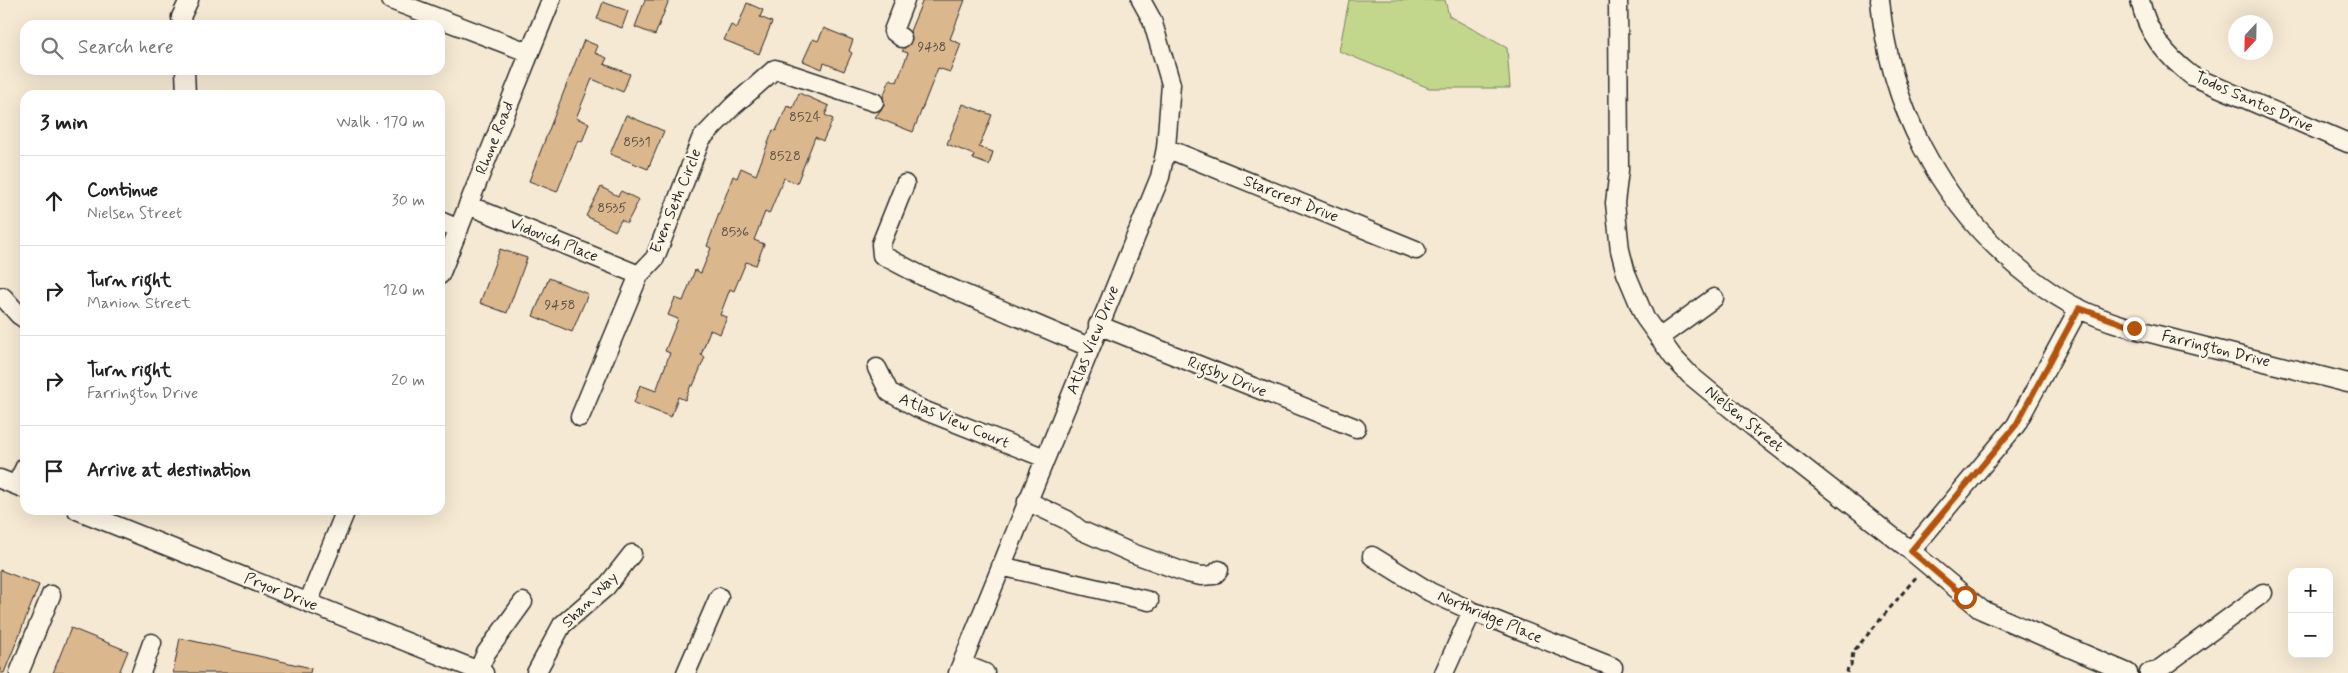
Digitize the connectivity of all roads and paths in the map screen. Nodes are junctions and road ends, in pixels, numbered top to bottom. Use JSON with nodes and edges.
{"nodes":[{"id":1,"x":188,"y":0,"type":"edge"},
{"id":2,"x":391,"y":0,"type":"edge"},
{"id":3,"x":551,"y":0,"type":"edge"},
{"id":4,"x":905,"y":0,"type":"edge"},
{"id":5,"x":1141,"y":0,"type":"edge"},
{"id":6,"x":1618,"y":0,"type":"edge"},
{"id":7,"x":1880,"y":0,"type":"edge"},
{"id":8,"x":2140,"y":0,"type":"edge"},
{"id":9,"x":182,"y":20,"type":"edge"},
{"id":10,"x":443,"y":20,"type":"edge"},
{"id":11,"x":445,"y":21,"type":"edge"},
{"id":12,"x":902,"y":38,"type":"dead end"},
{"id":13,"x":530,"y":53,"type":"junction"},
{"id":14,"x":184,"y":75,"type":"edge"},
{"id":15,"x":186,"y":90,"type":"edge"},
{"id":16,"x":874,"y":102,"type":"dead end"},
{"id":17,"x":2348,"y":143,"type":"edge"},
{"id":18,"x":1166,"y":148,"type":"junction"},
{"id":19,"x":904,"y":184,"type":"dead end"},
{"id":20,"x":468,"y":206,"type":"junction"},
{"id":21,"x":445,"y":223,"type":"edge"},
{"id":22,"x":459,"y":228,"type":"junction"},
{"id":23,"x":1416,"y":250,"type":"dead end"},
{"id":24,"x":445,"y":263,"type":"edge"},
{"id":25,"x":639,"y":276,"type":"junction"},
{"id":26,"x":4,"y":297,"type":"dead end"},
{"id":27,"x":1714,"y":298,"type":"dead end"},
{"id":28,"x":2079,"y":308,"type":"junction"},
{"id":29,"x":20,"y":316,"type":"edge"},
{"id":30,"x":1098,"y":325,"type":"junction"},
{"id":31,"x":1659,"y":338,"type":"junction"},
{"id":32,"x":1089,"y":347,"type":"junction"},
{"id":33,"x":878,"y":368,"type":"dead end"},
{"id":34,"x":2348,"y":383,"type":"edge"},
{"id":35,"x":580,"y":418,"type":"dead end"},
{"id":36,"x":1356,"y":428,"type":"dead end"},
{"id":37,"x":1044,"y":458,"type":"junction"},
{"id":38,"x":1028,"y":501,"type":"junction"},
{"id":39,"x":89,"y":515,"type":"edge"},
{"id":40,"x":344,"y":515,"type":"edge"},
{"id":41,"x":1911,"y":551,"type":"junction"},
{"id":42,"x":632,"y":554,"type":"dead end"},
{"id":43,"x":1372,"y":556,"type":"dead end"},
{"id":44,"x":1927,"y":564,"type":"junction"},
{"id":45,"x":1001,"y":566,"type":"junction"},
{"id":46,"x":1218,"y":570,"type":"dead end"},
{"id":47,"x":2262,"y":593,"type":"dead end"},
{"id":48,"x":51,"y":595,"type":"dead end"},
{"id":49,"x":719,"y":597,"type":"dead end"},
{"id":50,"x":1149,"y":601,"type":"dead end"},
{"id":51,"x":523,"y":602,"type":"dead end"},
{"id":52,"x":308,"y":603,"type":"junction"},
{"id":53,"x":1472,"y":612,"type":"junction"},
{"id":54,"x":152,"y":643,"type":"dead end"},
{"id":55,"x":1613,"y":667,"type":"dead end"},
{"id":56,"x":960,"y":668,"type":"edge"},
{"id":57,"x":481,"y":672,"type":"edge"},
{"id":58,"x":19,"y":673,"type":"edge"},
{"id":59,"x":141,"y":673,"type":"edge"},
{"id":60,"x":536,"y":673,"type":"edge"},
{"id":61,"x":686,"y":673,"type":"edge"},
{"id":62,"x":985,"y":673,"type":"edge"},
{"id":63,"x":1444,"y":673,"type":"edge"},
{"id":64,"x":1847,"y":673,"type":"edge"},
{"id":65,"x":2128,"y":673,"type":"edge"},
{"id":66,"x":2149,"y":673,"type":"edge"}],
"edges":[{"from":1,"to":9,"type":"street"},
{"from":2,"to":10,"type":"street"},
{"from":3,"to":13,"type":"street","name":"Rhone Road"},
{"from":4,"to":12,"type":"street"},
{"from":5,"to":18,"type":"street","name":"Atlas View Drive"},
{"from":6,"to":31,"type":"street","name":"Nielsen Street"},
{"from":7,"to":28,"type":"street","name":"Farrington Drive"},
{"from":8,"to":17,"type":"street","name":"Todos Santos Drive"},
{"from":11,"to":13,"type":"street"},
{"from":13,"to":20,"type":"street","name":"Rhone Road"},
{"from":14,"to":15,"type":"street"},
{"from":16,"to":25,"type":"street","name":"Even Seth Circle"},
{"from":18,"to":23,"type":"street","name":"Starcrest Drive"},
{"from":18,"to":30,"type":"street","name":"Atlas View Drive"},
{"from":19,"to":32,"type":"street"},
{"from":20,"to":22,"type":"street","name":"Rhone Road"},
{"from":20,"to":25,"type":"street","name":"Vidovich Place"},
{"from":21,"to":22,"type":"street"},
{"from":22,"to":24,"type":"street","name":"Rhone Road"},
{"from":25,"to":35,"type":"street","name":"Even Seth Circle"},
{"from":26,"to":29,"type":"street"},
{"from":27,"to":31,"type":"street"},
{"from":28,"to":34,"type":"street","name":"Farrington Drive"},
{"from":28,"to":41,"type":"street"},
{"from":30,"to":32,"type":"street","name":"Atlas View Drive"},
{"from":30,"to":36,"type":"street","name":"Rigsby Drive"},
{"from":31,"to":41,"type":"street","name":"Nielsen Street"},
{"from":32,"to":37,"type":"street","name":"Atlas View Drive"},
{"from":33,"to":37,"type":"street","name":"Atlas View Court"},
{"from":37,"to":38,"type":"street","name":"Atlas View Drive"},
{"from":38,"to":45,"type":"street","name":"Atlas View Drive"},
{"from":38,"to":46,"type":"street"},
{"from":39,"to":52,"type":"street","name":"Pryor Drive"},
{"from":40,"to":52,"type":"street"},
{"from":41,"to":44,"type":"street","name":"Nielsen Street"},
{"from":42,"to":60,"type":"street","name":"Shan Way"},
{"from":43,"to":53,"type":"street","name":"Northridge Place"},
{"from":44,"to":64,"type":"path"},
{"from":44,"to":65,"type":"street","name":"Nielsen Street"},
{"from":45,"to":50,"type":"street"},
{"from":45,"to":56,"type":"street","name":"Atlas View Drive"},
{"from":47,"to":66,"type":"street"},
{"from":48,"to":58,"type":"street"},
{"from":49,"to":61,"type":"street"},
{"from":51,"to":57,"type":"street"},
{"from":52,"to":57,"type":"street","name":"Pryor Drive"},
{"from":53,"to":55,"type":"street","name":"Northridge Place"},
{"from":53,"to":63,"type":"street"},
{"from":54,"to":59,"type":"street"},
{"from":56,"to":62,"type":"street"}]}
